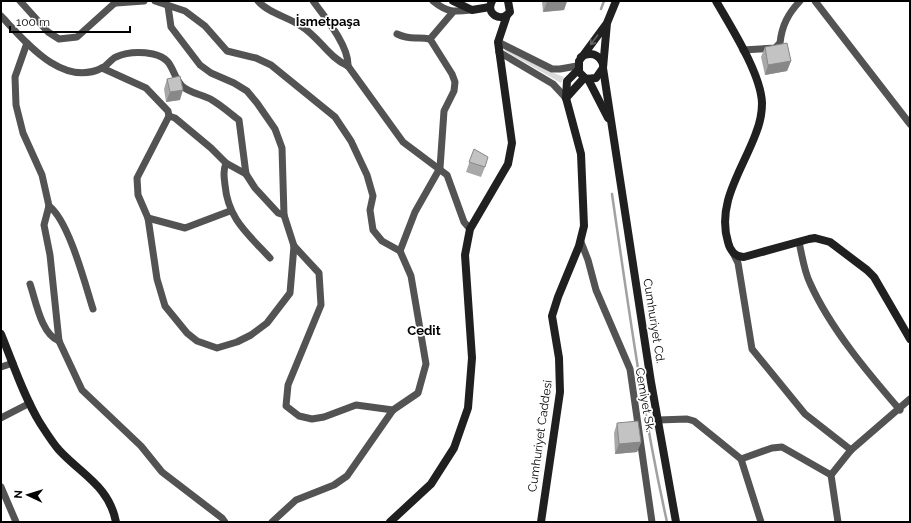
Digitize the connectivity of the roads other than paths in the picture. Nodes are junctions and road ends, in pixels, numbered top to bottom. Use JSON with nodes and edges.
{"nodes":[{"id":1,"x":20,"y":1,"type":"edge"},
{"id":2,"x":144,"y":1,"type":"edge"},
{"id":3,"x":155,"y":1,"type":"edge"},
{"id":4,"x":258,"y":1,"type":"edge"},
{"id":5,"x":312,"y":1,"type":"edge"},
{"id":6,"x":433,"y":1,"type":"edge"},
{"id":7,"x":453,"y":1,"type":"edge"},
{"id":8,"x":517,"y":1,"type":"edge"},
{"id":9,"x":616,"y":1,"type":"edge"},
{"id":10,"x":716,"y":1,"type":"edge"},
{"id":11,"x":800,"y":1,"type":"edge"},
{"id":12,"x":815,"y":1,"type":"edge"},
{"id":13,"x":117,"y":2,"type":"edge"},
{"id":14,"x":491,"y":4,"type":"edge"},
{"id":15,"x":168,"y":6,"type":"junction"},
{"id":16,"x":509,"y":8,"type":"edge"},
{"id":17,"x":472,"y":10,"type":"junction"},
{"id":18,"x":453,"y":12,"type":"junction"},
{"id":19,"x":1,"y":16,"type":"edge"},
{"id":20,"x":607,"y":23,"type":"junction"},
{"id":21,"x":397,"y":34,"type":"dead end"},
{"id":22,"x":430,"y":39,"type":"junction"},
{"id":23,"x":498,"y":42,"type":"junction"},
{"id":24,"x":27,"y":43,"type":"junction"},
{"id":25,"x":743,"y":50,"type":"junction"},
{"id":26,"x":500,"y":52,"type":"junction"},
{"id":27,"x":579,"y":64,"type":"junction"},
{"id":28,"x":348,"y":66,"type":"junction"},
{"id":29,"x":603,"y":66,"type":"junction"},
{"id":30,"x":102,"y":68,"type":"junction"},
{"id":31,"x":586,"y":79,"type":"junction"},
{"id":32,"x":566,"y":98,"type":"junction"},
{"id":33,"x":169,"y":116,"type":"junction"},
{"id":34,"x":611,"y":124,"type":"junction"},
{"id":35,"x":910,"y":124,"type":"edge"},
{"id":36,"x":226,"y":163,"type":"junction"},
{"id":37,"x":440,"y":168,"type":"junction"},
{"id":38,"x":246,"y":174,"type":"junction"},
{"id":39,"x":49,"y":206,"type":"junction"},
{"id":40,"x":230,"y":211,"type":"junction"},
{"id":41,"x":284,"y":216,"type":"junction"},
{"id":42,"x":148,"y":218,"type":"junction"},
{"id":43,"x":470,"y":229,"type":"junction"},
{"id":44,"x":581,"y":242,"type":"junction"},
{"id":45,"x":799,"y":242,"type":"junction"},
{"id":46,"x":294,"y":246,"type":"junction"},
{"id":47,"x":400,"y":251,"type":"junction"},
{"id":48,"x":733,"y":253,"type":"junction"},
{"id":49,"x":270,"y":258,"type":"dead end"},
{"id":50,"x":30,"y":284,"type":"dead end"},
{"id":51,"x":93,"y":309,"type":"dead end"},
{"id":52,"x":910,"y":338,"type":"edge"},
{"id":53,"x":2,"y":339,"type":"edge"},
{"id":54,"x":58,"y":341,"type":"junction"},
{"id":55,"x":13,"y":364,"type":"junction"},
{"id":56,"x":1,"y":368,"type":"edge"},
{"id":57,"x":910,"y":400,"type":"edge"},
{"id":58,"x":30,"y":403,"type":"junction"},
{"id":59,"x":393,"y":410,"type":"junction"},
{"id":60,"x":900,"y":410,"type":"junction"},
{"id":61,"x":1,"y":418,"type":"edge"},
{"id":62,"x":658,"y":420,"type":"junction"},
{"id":63,"x":851,"y":450,"type":"junction"},
{"id":64,"x":741,"y":458,"type":"junction"},
{"id":65,"x":831,"y":475,"type":"junction"},
{"id":66,"x":1,"y":487,"type":"edge"},
{"id":67,"x":16,"y":522,"type":"edge"},
{"id":68,"x":116,"y":522,"type":"edge"},
{"id":69,"x":225,"y":522,"type":"edge"},
{"id":70,"x":272,"y":522,"type":"edge"},
{"id":71,"x":390,"y":522,"type":"edge"},
{"id":72,"x":541,"y":522,"type":"edge"},
{"id":73,"x":652,"y":522,"type":"edge"},
{"id":74,"x":676,"y":522,"type":"edge"},
{"id":75,"x":761,"y":522,"type":"edge"},
{"id":76,"x":838,"y":522,"type":"edge"}],
"edges":[{"from":1,"to":13,"type":"street"},
{"from":2,"to":13,"type":"street"},
{"from":3,"to":15,"type":"street"},
{"from":4,"to":28,"type":"street"},
{"from":5,"to":28,"type":"street"},
{"from":6,"to":18,"type":"street"},
{"from":7,"to":17,"type":"street"},
{"from":8,"to":16,"type":"street"},
{"from":9,"to":20,"type":"street","name":"Cumhuriyet Caddesi"},
{"from":10,"to":25,"type":"street"},
{"from":11,"to":25,"type":"street"},
{"from":12,"to":35,"type":"street"},
{"from":14,"to":16,"type":"street"},
{"from":14,"to":17,"type":"street"},
{"from":15,"to":41,"type":"street"},
{"from":15,"to":47,"type":"street"},
{"from":16,"to":23,"type":"street"},
{"from":17,"to":18,"type":"street"},
{"from":18,"to":22,"type":"street"},
{"from":19,"to":24,"type":"street"},
{"from":20,"to":27,"type":"street","name":"Cumhuriyet Caddesi","one_way":true},
{"from":20,"to":29,"type":"street","name":"Cumhuriyet Caddesi"},
{"from":21,"to":22,"type":"street"},
{"from":22,"to":37,"type":"street"},
{"from":23,"to":26,"type":"street"},
{"from":23,"to":27,"type":"street"},
{"from":24,"to":30,"type":"street"},
{"from":24,"to":39,"type":"street"},
{"from":25,"to":48,"type":"street"},
{"from":26,"to":32,"type":"street"},
{"from":26,"to":43,"type":"street"},
{"from":27,"to":29,"type":"street"},
{"from":27,"to":31,"type":"street"},
{"from":27,"to":32,"type":"street","name":"Cumhuriyet Caddesi"},
{"from":28,"to":37,"type":"street"},
{"from":29,"to":31,"type":"street"},
{"from":29,"to":34,"type":"street","name":"Cumhuriyet Cd."},
{"from":30,"to":33,"type":"street"},
{"from":30,"to":38,"type":"street"},
{"from":31,"to":32,"type":"street"},
{"from":31,"to":34,"type":"street"},
{"from":32,"to":44,"type":"street","name":"Cumhuriyet Caddesi"},
{"from":33,"to":36,"type":"street"},
{"from":33,"to":42,"type":"street"},
{"from":34,"to":62,"type":"street","name":"Cumhuriyet Cd."},
{"from":36,"to":38,"type":"street"},
{"from":36,"to":40,"type":"street"},
{"from":37,"to":43,"type":"street"},
{"from":37,"to":47,"type":"street"},
{"from":38,"to":41,"type":"street"},
{"from":39,"to":51,"type":"street"},
{"from":39,"to":54,"type":"street"},
{"from":40,"to":42,"type":"street"},
{"from":40,"to":49,"type":"street"},
{"from":41,"to":46,"type":"street"},
{"from":42,"to":46,"type":"street"},
{"from":43,"to":71,"type":"street"},
{"from":44,"to":72,"type":"street","name":"Cumhuriyet Caddesi"},
{"from":44,"to":73,"type":"street","name":"Cemiyet Sk."},
{"from":45,"to":48,"type":"street"},
{"from":45,"to":52,"type":"street"},
{"from":45,"to":60,"type":"street"},
{"from":46,"to":59,"type":"street"},
{"from":47,"to":59,"type":"street"},
{"from":48,"to":63,"type":"street"},
{"from":50,"to":54,"type":"street"},
{"from":53,"to":55,"type":"street"},
{"from":54,"to":69,"type":"street"},
{"from":55,"to":56,"type":"street"},
{"from":55,"to":58,"type":"street"},
{"from":57,"to":60,"type":"street"},
{"from":58,"to":61,"type":"street"},
{"from":58,"to":68,"type":"street"},
{"from":59,"to":70,"type":"street"},
{"from":60,"to":63,"type":"street"},
{"from":62,"to":64,"type":"street"},
{"from":62,"to":74,"type":"street","name":"Cumhuriyet Cd."},
{"from":63,"to":65,"type":"street"},
{"from":64,"to":65,"type":"street"},
{"from":64,"to":75,"type":"street"},
{"from":65,"to":76,"type":"street"},
{"from":66,"to":67,"type":"street"}]}
